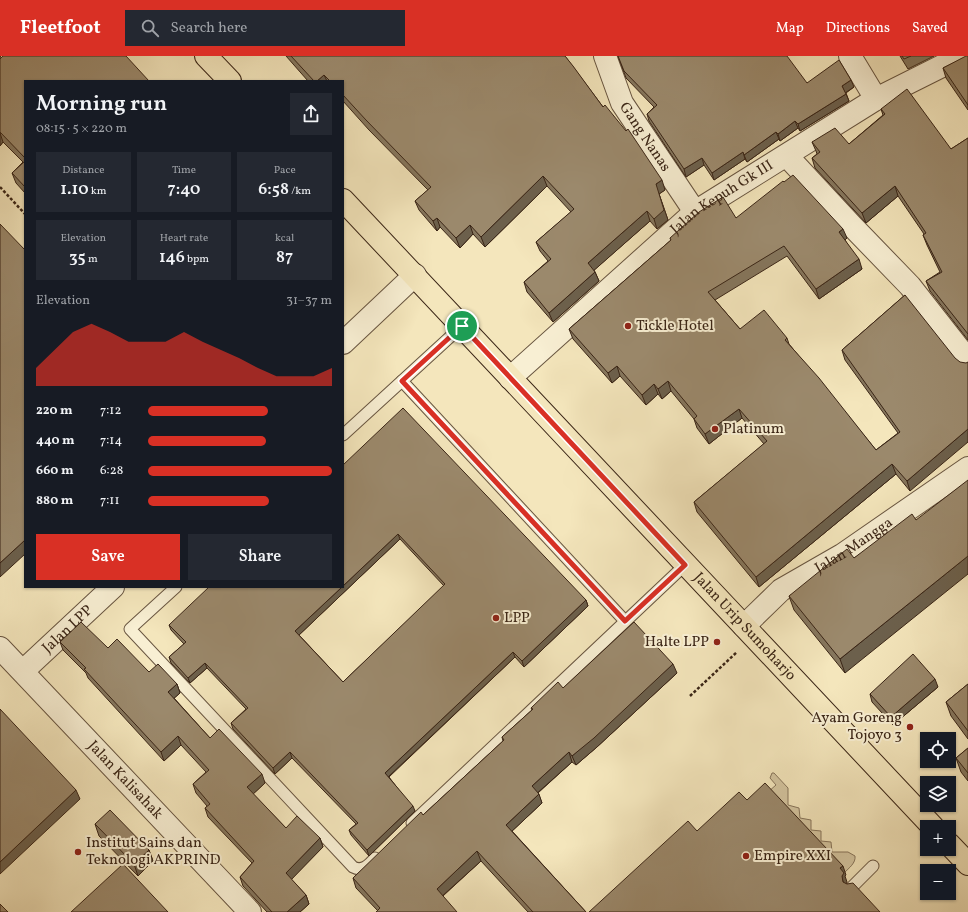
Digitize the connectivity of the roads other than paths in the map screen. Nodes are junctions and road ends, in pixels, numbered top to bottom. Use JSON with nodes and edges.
{"nodes":[{"id":1,"x":206,"y":56,"type":"edge"},
{"id":2,"x":605,"y":56,"type":"edge"},
{"id":3,"x":850,"y":56,"type":"edge"},
{"id":4,"x":962,"y":56,"type":"edge"},
{"id":5,"x":229,"y":80,"type":"edge"},
{"id":6,"x":876,"y":99,"type":"junction"},
{"id":7,"x":787,"y":156,"type":"junction"},
{"id":8,"x":344,"y":201,"type":"edge"},
{"id":9,"x":696,"y":212,"type":"junction"},
{"id":10,"x":415,"y":275,"type":"junction"},
{"id":11,"x":462,"y":326,"type":"junction"},
{"id":12,"x":344,"y":342,"type":"edge"},
{"id":13,"x":968,"y":360,"type":"edge"},
{"id":14,"x":510,"y":378,"type":"junction"},
{"id":15,"x":402,"y":381,"type":"junction"},
{"id":16,"x":344,"y":434,"type":"edge"},
{"id":17,"x":968,"y":468,"type":"edge"},
{"id":18,"x":685,"y":565,"type":"junction"},
{"id":19,"x":111,"y":588,"type":"edge"},
{"id":20,"x":175,"y":588,"type":"edge"},
{"id":21,"x":625,"y":621,"type":"junction"},
{"id":22,"x":748,"y":631,"type":"junction"},
{"id":23,"x":0,"y":648,"type":"edge"},
{"id":24,"x":22,"y":671,"type":"junction"},
{"id":25,"x":926,"y":820,"type":"edge"},
{"id":26,"x":407,"y":828,"type":"edge"},
{"id":27,"x":384,"y":850,"type":"edge"},
{"id":28,"x":956,"y":851,"type":"edge"},
{"id":29,"x":968,"y":864,"type":"edge"},
{"id":30,"x":873,"y":866,"type":"dead end"},
{"id":31,"x":852,"y":887,"type":"edge"},
{"id":32,"x":250,"y":912,"type":"edge"}],
"edges":[{"from":1,"to":5,"type":"main road"},
{"from":2,"to":9,"type":"street","name":"Gang Nanas"},
{"from":3,"to":6,"type":"street"},
{"from":4,"to":6,"type":"street","name":"Jalan Kepuh Gk III"},
{"from":6,"to":7,"type":"street","name":"Jalan Kepuh Gk III"},
{"from":7,"to":9,"type":"street","name":"Jalan Kepuh Gk III"},
{"from":7,"to":13,"type":"street"},
{"from":8,"to":10,"type":"main road","name":"Jalan Urip Sumoharjo"},
{"from":9,"to":14,"type":"street","name":"Jalan Kepuh Gk III"},
{"from":10,"to":11,"type":"main road","name":"Jalan Urip Sumoharjo"},
{"from":10,"to":12,"type":"street"},
{"from":11,"to":14,"type":"main road","name":"Jalan Urip Sumoharjo"},
{"from":11,"to":15,"type":"lane"},
{"from":14,"to":18,"type":"main road","name":"Jalan Urip Sumoharjo"},
{"from":15,"to":16,"type":"lane"},
{"from":15,"to":21,"type":"lane"},
{"from":17,"to":22,"type":"street","name":"Jalan Mangga"},
{"from":18,"to":21,"type":"lane"},
{"from":18,"to":22,"type":"main road","name":"Jalan Urip Sumoharjo"},
{"from":19,"to":24,"type":"street","name":"Jalan LPP"},
{"from":20,"to":27,"type":"lane"},
{"from":21,"to":26,"type":"lane"},
{"from":22,"to":25,"type":"main road","name":"Jalan Urip Sumoharjo"},
{"from":23,"to":24,"type":"street","name":"Jalan Kalisahak"},
{"from":24,"to":32,"type":"street","name":"Jalan Kalisahak"},
{"from":28,"to":29,"type":"main road"},
{"from":30,"to":31,"type":"lane"}]}
